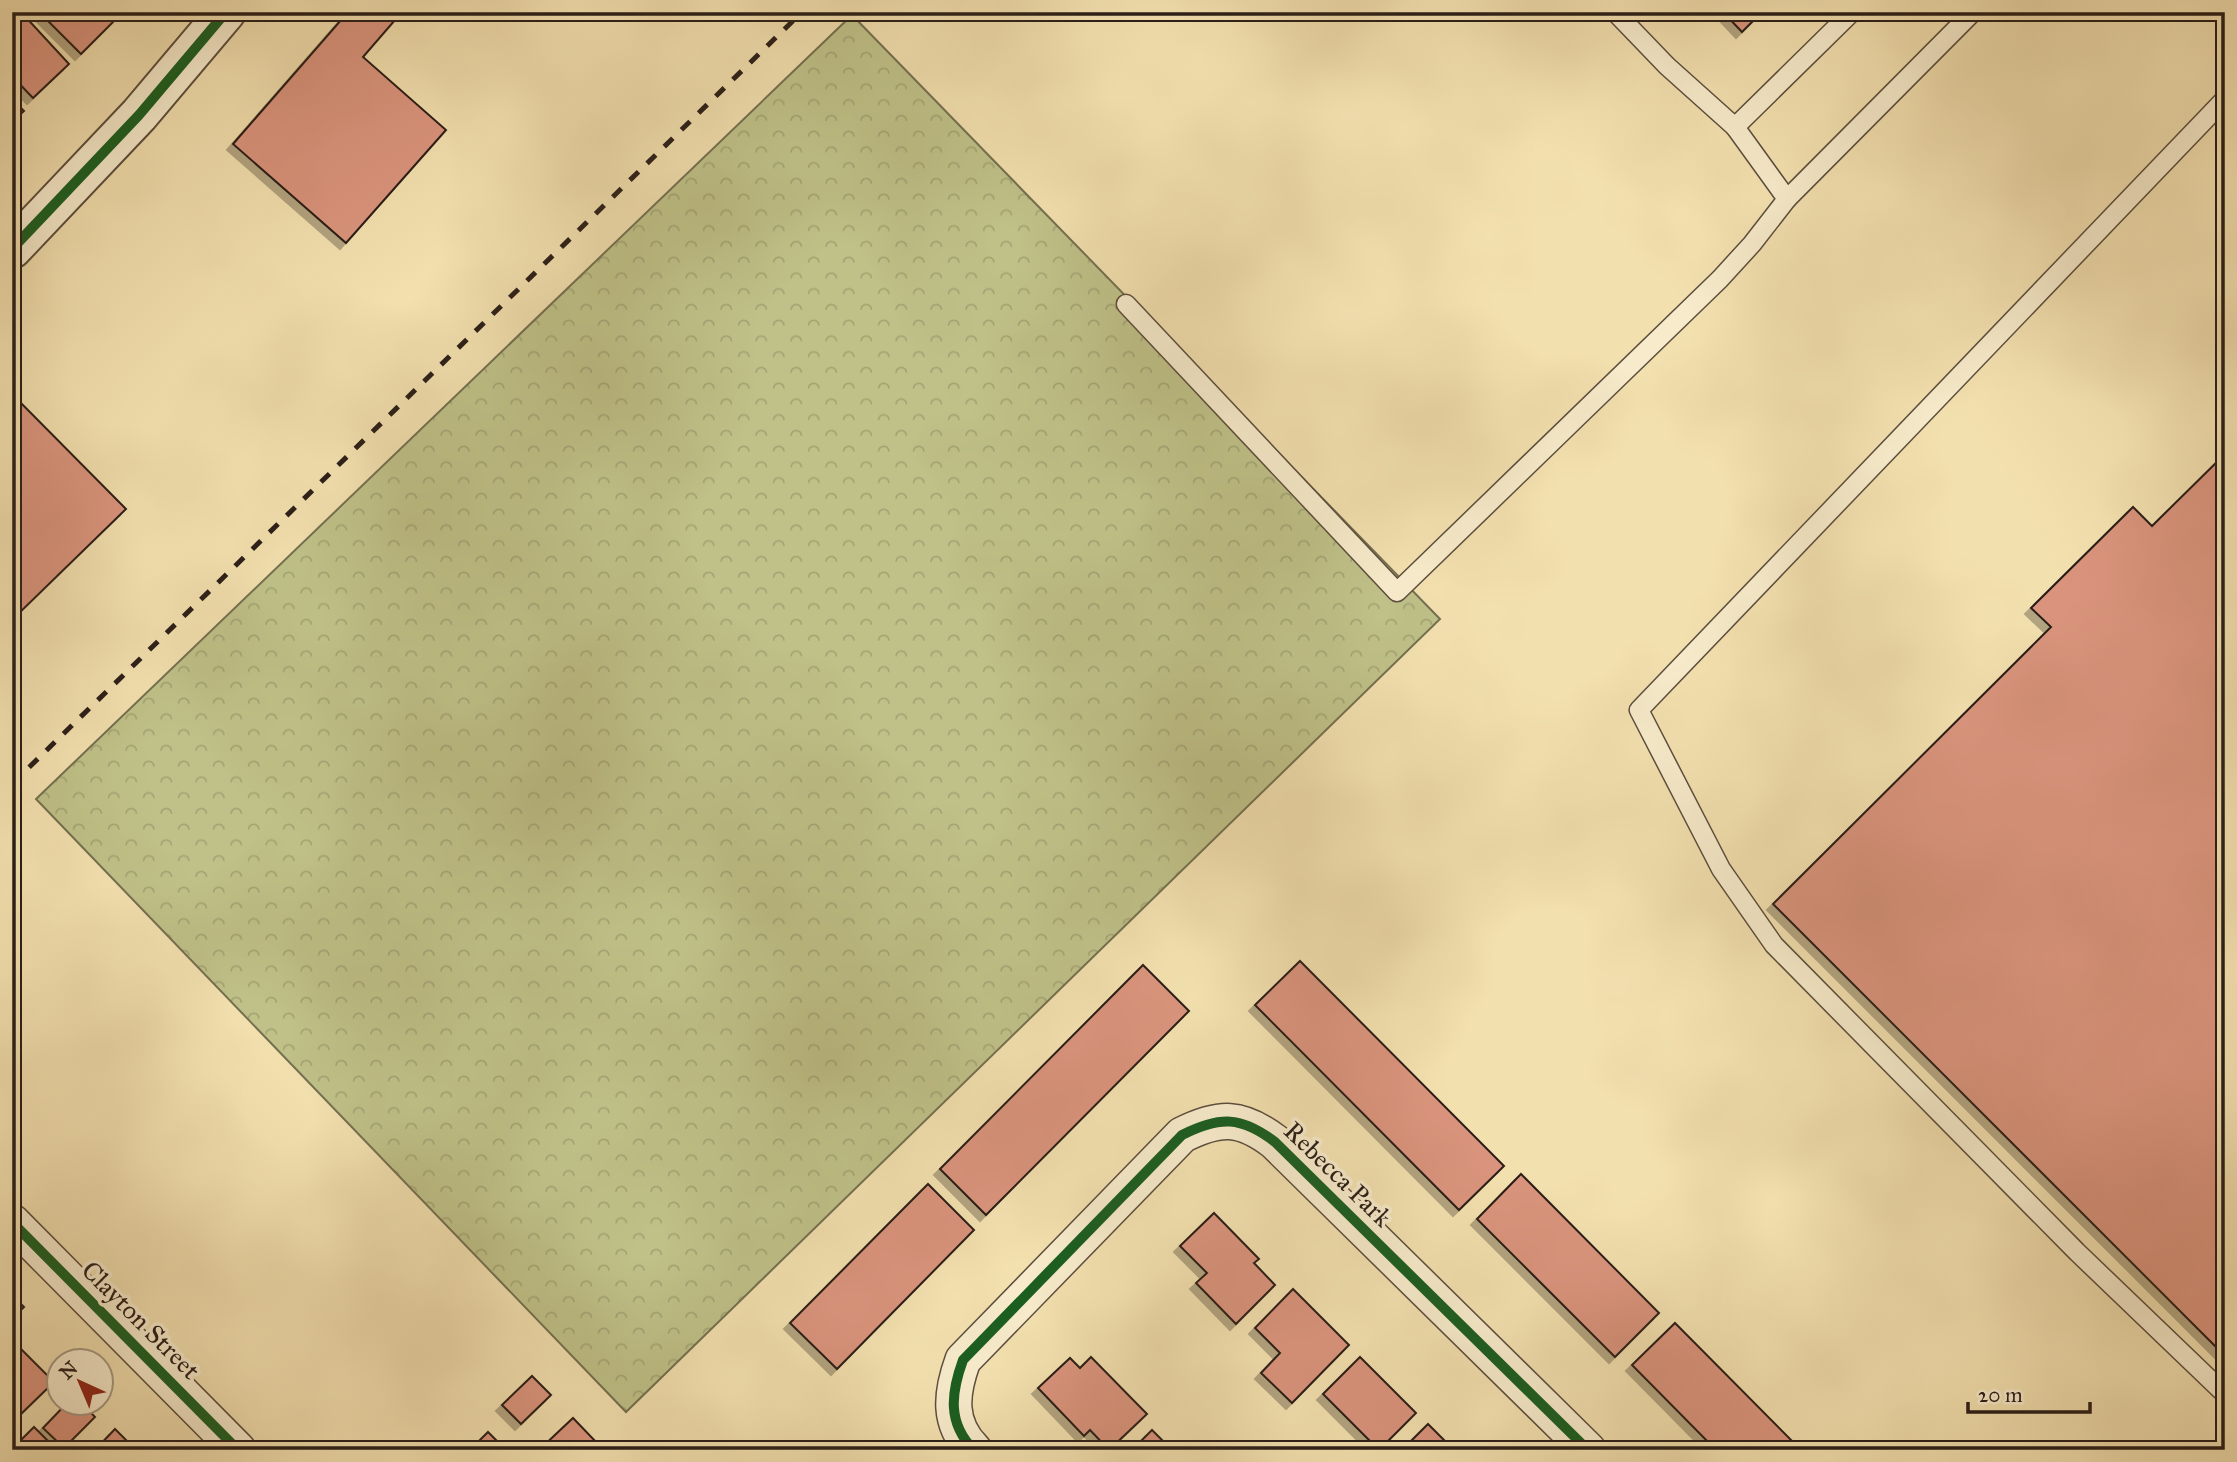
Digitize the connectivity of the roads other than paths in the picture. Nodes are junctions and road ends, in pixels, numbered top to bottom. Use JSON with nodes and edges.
{"nodes":[{"id":1,"x":226,"y":12,"type":"edge"},
{"id":2,"x":1615,"y":12,"type":"edge"},
{"id":3,"x":1852,"y":12,"type":"edge"},
{"id":4,"x":1973,"y":12,"type":"edge"},
{"id":5,"x":2225,"y":99,"type":"edge"},
{"id":6,"x":1735,"y":127,"type":"junction"},
{"id":7,"x":1787,"y":199,"type":"junction"},
{"id":8,"x":12,"y":249,"type":"edge"},
{"id":9,"x":1126,"y":304,"type":"dead end"},
{"id":10,"x":12,"y":1222,"type":"edge"},
{"id":11,"x":2225,"y":1394,"type":"edge"},
{"id":12,"x":238,"y":1450,"type":"edge"},
{"id":13,"x":974,"y":1450,"type":"edge"},
{"id":14,"x":1588,"y":1450,"type":"edge"}],
"edges":[{"from":1,"to":8,"type":"street"},
{"from":2,"to":6,"type":"lane"},
{"from":3,"to":6,"type":"lane"},
{"from":4,"to":7,"type":"lane"},
{"from":5,"to":11,"type":"lane"},
{"from":6,"to":7,"type":"lane"},
{"from":7,"to":9,"type":"lane"},
{"from":10,"to":12,"type":"street","name":"Clayton Street"},
{"from":13,"to":14,"type":"street","name":"Rebecca Park"}]}
